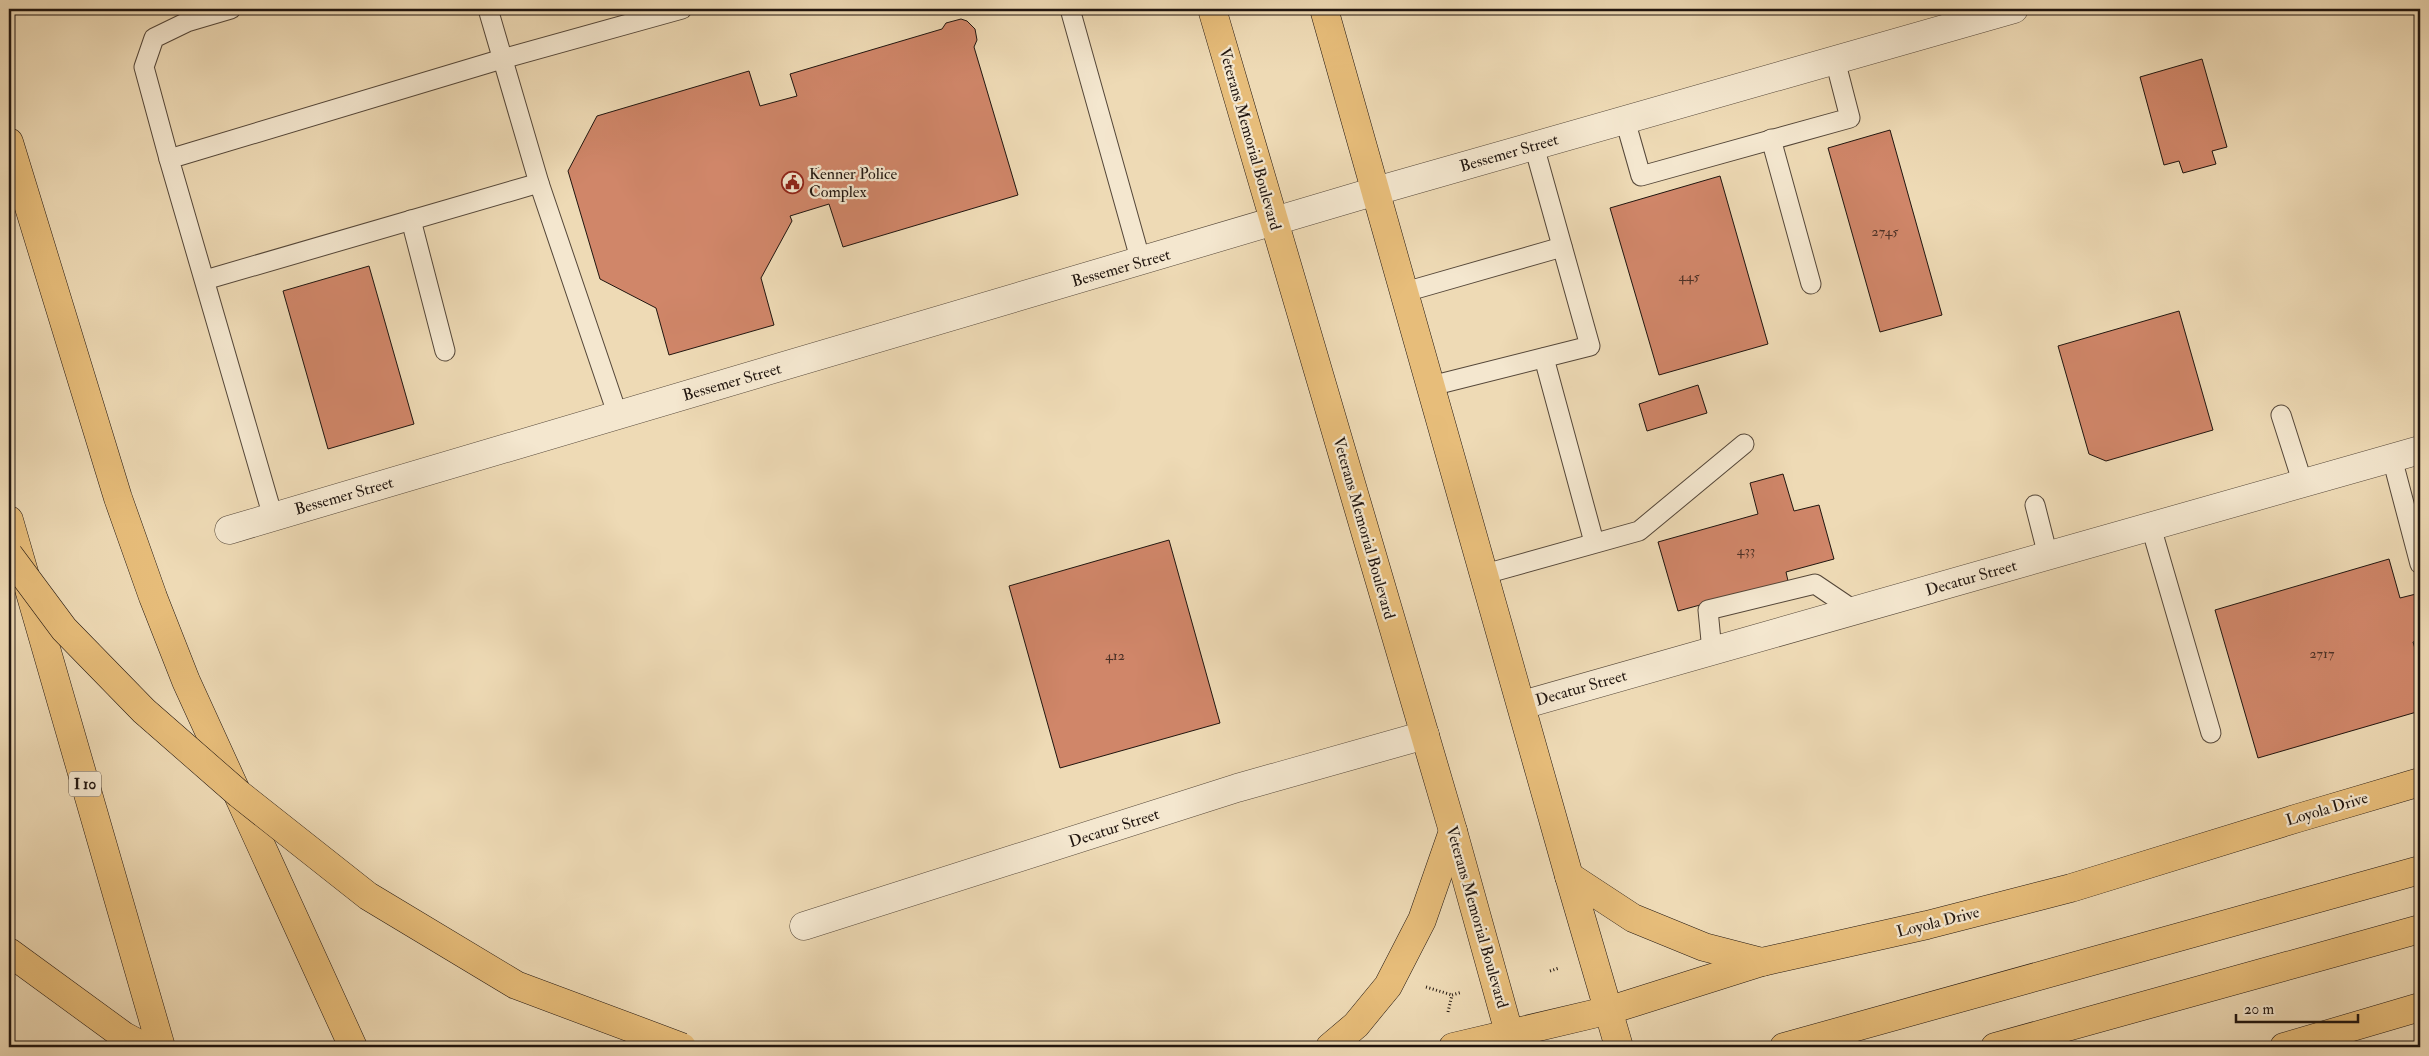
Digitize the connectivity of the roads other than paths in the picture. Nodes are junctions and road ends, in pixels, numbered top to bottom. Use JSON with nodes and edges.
{"nodes":[{"id":1,"x":231,"y":9,"type":"edge"},
{"id":2,"x":488,"y":9,"type":"edge"},
{"id":3,"x":682,"y":9,"type":"edge"},
{"id":4,"x":1070,"y":9,"type":"edge"},
{"id":5,"x":1212,"y":9,"type":"edge"},
{"id":6,"x":1322,"y":9,"type":"edge"},
{"id":7,"x":2014,"y":9,"type":"edge"},
{"id":8,"x":502,"y":59,"type":"junction"},
{"id":9,"x":1835,"y":60,"type":"junction"},
{"id":10,"x":1625,"y":120,"type":"junction"},
{"id":11,"x":1771,"y":139,"type":"junction"},
{"id":12,"x":9,"y":142,"type":"edge"},
{"id":13,"x":1534,"y":146,"type":"junction"},
{"id":14,"x":169,"y":159,"type":"junction"},
{"id":15,"x":539,"y":183,"type":"junction"},
{"id":16,"x":1376,"y":191,"type":"junction"},
{"id":17,"x":411,"y":220,"type":"junction"},
{"id":18,"x":1274,"y":223,"type":"junction"},
{"id":19,"x":1562,"y":247,"type":"junction"},
{"id":20,"x":1141,"y":262,"type":"junction"},
{"id":21,"x":205,"y":280,"type":"junction"},
{"id":22,"x":1812,"y":284,"type":"dead end"},
{"id":23,"x":1405,"y":292,"type":"junction"},
{"id":24,"x":445,"y":351,"type":"dead end"},
{"id":25,"x":1544,"y":358,"type":"junction"},
{"id":26,"x":1432,"y":386,"type":"junction"},
{"id":27,"x":2281,"y":415,"type":"dead end"},
{"id":28,"x":618,"y":416,"type":"junction"},
{"id":29,"x":1744,"y":444,"type":"dead end"},
{"id":30,"x":2420,"y":450,"type":"edge"},
{"id":31,"x":2392,"y":458,"type":"junction"},
{"id":32,"x":2303,"y":484,"type":"junction"},
{"id":33,"x":2035,"y":504,"type":"dead end"},
{"id":34,"x":273,"y":518,"type":"junction"},
{"id":35,"x":9,"y":520,"type":"edge"},
{"id":36,"x":2151,"y":527,"type":"junction"},
{"id":37,"x":229,"y":530,"type":"dead end"},
{"id":38,"x":1594,"y":542,"type":"junction"},
{"id":39,"x":9,"y":555,"type":"edge"},
{"id":40,"x":2048,"y":556,"type":"junction"},
{"id":41,"x":2420,"y":564,"type":"edge"},
{"id":42,"x":1484,"y":574,"type":"junction"},
{"id":43,"x":1855,"y":611,"type":"junction"},
{"id":44,"x":1712,"y":651,"type":"junction"},
{"id":45,"x":1522,"y":705,"type":"junction"},
{"id":46,"x":2212,"y":733,"type":"dead end"},
{"id":47,"x":1425,"y":734,"type":"junction"},
{"id":48,"x":2420,"y":782,"type":"edge"},
{"id":49,"x":1453,"y":831,"type":"junction"},
{"id":50,"x":2420,"y":870,"type":"edge"},
{"id":51,"x":1568,"y":876,"type":"junction"},
{"id":52,"x":804,"y":926,"type":"dead end"},
{"id":53,"x":2420,"y":929,"type":"edge"},
{"id":54,"x":9,"y":952,"type":"edge"},
{"id":55,"x":1762,"y":962,"type":"junction"},
{"id":56,"x":2420,"y":1007,"type":"edge"},
{"id":57,"x":1610,"y":1010,"type":"junction"},
{"id":58,"x":1512,"y":1041,"type":"edge"},
{"id":59,"x":145,"y":1047,"type":"edge"},
{"id":60,"x":161,"y":1047,"type":"edge"},
{"id":61,"x":353,"y":1047,"type":"edge"},
{"id":62,"x":682,"y":1047,"type":"edge"},
{"id":63,"x":1330,"y":1047,"type":"edge"},
{"id":64,"x":1453,"y":1047,"type":"edge"},
{"id":65,"x":1619,"y":1047,"type":"edge"},
{"id":66,"x":1784,"y":1047,"type":"edge"},
{"id":67,"x":1995,"y":1047,"type":"edge"},
{"id":68,"x":2284,"y":1047,"type":"edge"}],
"edges":[{"from":1,"to":14,"type":"lane"},
{"from":2,"to":8,"type":"lane"},
{"from":3,"to":8,"type":"lane"},
{"from":4,"to":20,"type":"lane"},
{"from":5,"to":18,"type":"main road","name":"Veterans Memorial Boulevard"},
{"from":6,"to":16,"type":"main road"},
{"from":7,"to":9,"type":"street","name":"Bessemer Street"},
{"from":8,"to":14,"type":"lane"},
{"from":8,"to":15,"type":"lane"},
{"from":9,"to":10,"type":"street","name":"Bessemer Street"},
{"from":9,"to":11,"type":"lane"},
{"from":10,"to":11,"type":"lane"},
{"from":10,"to":13,"type":"street","name":"Bessemer Street"},
{"from":11,"to":22,"type":"lane"},
{"from":12,"to":61,"type":"main road"},
{"from":13,"to":16,"type":"street","name":"Bessemer Street"},
{"from":13,"to":19,"type":"lane"},
{"from":14,"to":21,"type":"lane"},
{"from":15,"to":17,"type":"lane"},
{"from":15,"to":28,"type":"lane"},
{"from":16,"to":18,"type":"street","name":"Bessemer Street"},
{"from":16,"to":23,"type":"main road"},
{"from":17,"to":21,"type":"lane"},
{"from":17,"to":24,"type":"lane"},
{"from":18,"to":20,"type":"street","name":"Bessemer Street"},
{"from":18,"to":47,"type":"main road","name":"Veterans Memorial Boulevard"},
{"from":19,"to":23,"type":"lane"},
{"from":19,"to":25,"type":"lane"},
{"from":20,"to":28,"type":"street","name":"Bessemer Street"},
{"from":21,"to":34,"type":"lane"},
{"from":23,"to":26,"type":"main road"},
{"from":25,"to":26,"type":"lane"},
{"from":25,"to":38,"type":"lane"},
{"from":26,"to":42,"type":"main road"},
{"from":27,"to":32,"type":"lane"},
{"from":28,"to":34,"type":"street","name":"Bessemer Street"},
{"from":29,"to":38,"type":"lane"},
{"from":30,"to":31,"type":"street","name":"Decatur Street"},
{"from":31,"to":32,"type":"street","name":"Decatur Street"},
{"from":31,"to":41,"type":"lane"},
{"from":32,"to":36,"type":"street","name":"Decatur Street"},
{"from":33,"to":40,"type":"lane"},
{"from":34,"to":37,"type":"street","name":"Bessemer Street"},
{"from":35,"to":60,"type":"main road","number":"I 10","bridge":true},
{"from":36,"to":40,"type":"street","name":"Decatur Street"},
{"from":36,"to":46,"type":"lane"},
{"from":38,"to":42,"type":"lane"},
{"from":39,"to":62,"type":"main road","bridge":true},
{"from":40,"to":43,"type":"street","name":"Decatur Street"},
{"from":42,"to":45,"type":"main road"},
{"from":43,"to":44,"type":"street","name":"Decatur Street"},
{"from":43,"to":44,"type":"lane"},
{"from":44,"to":45,"type":"street","name":"Decatur Street"},
{"from":45,"to":51,"type":"main road"},
{"from":47,"to":49,"type":"main road","name":"Veterans Memorial Boulevard"},
{"from":47,"to":52,"type":"street","name":"Decatur Street"},
{"from":48,"to":55,"type":"main road","name":"Loyola Drive"},
{"from":49,"to":58,"type":"main road","name":"Veterans Memorial Boulevard"},
{"from":49,"to":63,"type":"main road"},
{"from":50,"to":66,"type":"main road"},
{"from":51,"to":55,"type":"main road"},
{"from":51,"to":57,"type":"main road"},
{"from":53,"to":67,"type":"main road"},
{"from":54,"to":59,"type":"main road"},
{"from":55,"to":57,"type":"main road","name":"Loyola Drive"},
{"from":56,"to":68,"type":"main road"},
{"from":57,"to":58,"type":"main road","name":"Loyola Drive"},
{"from":57,"to":65,"type":"main road"},
{"from":58,"to":64,"type":"main road","name":"Loyola Drive"}]}
